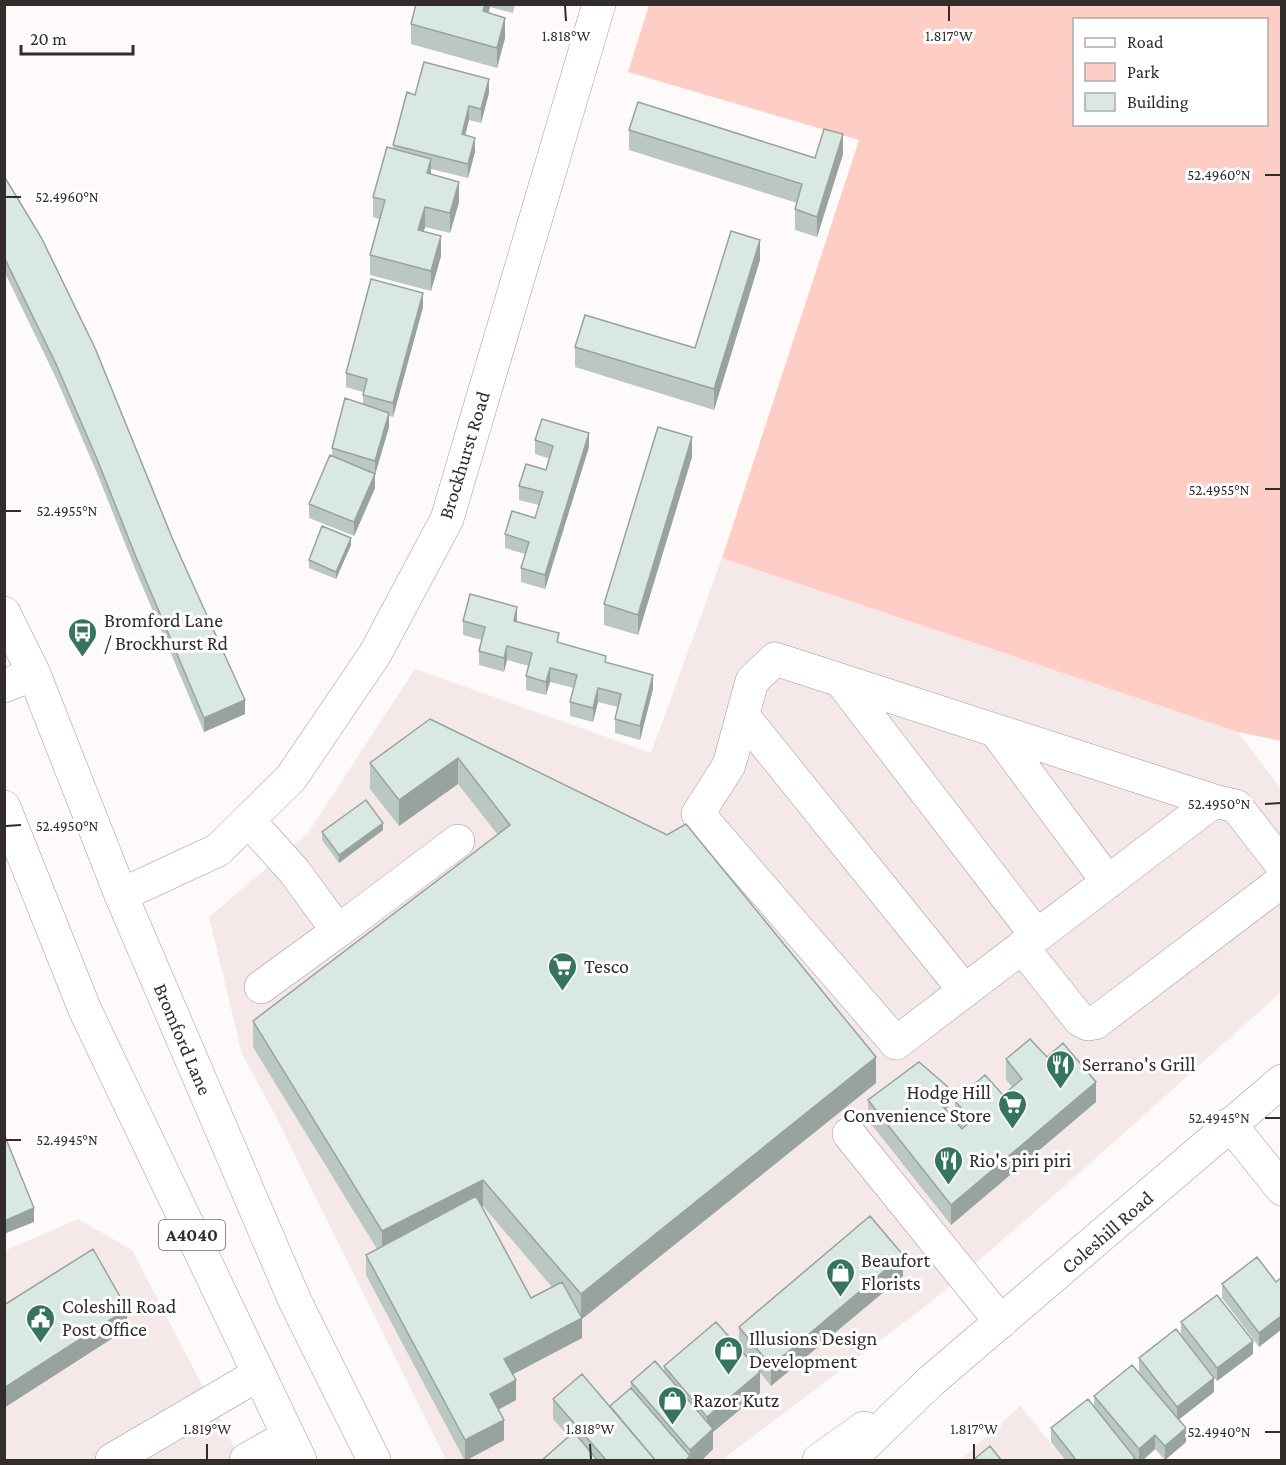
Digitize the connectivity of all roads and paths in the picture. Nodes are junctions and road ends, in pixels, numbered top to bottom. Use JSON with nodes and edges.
{"nodes":[{"id":1,"x":599,"y":4,"type":"edge"},
{"id":2,"x":4,"y":613,"type":"edge"},
{"id":3,"x":34,"y":674,"type":"junction"},
{"id":4,"x":842,"y":681,"type":"junction"},
{"id":5,"x":4,"y":686,"type":"edge"},
{"id":6,"x":743,"y":716,"type":"junction"},
{"id":7,"x":995,"y":730,"type":"junction"},
{"id":8,"x":1214,"y":801,"type":"junction"},
{"id":9,"x":4,"y":807,"type":"edge"},
{"id":10,"x":248,"y":820,"type":"junction"},
{"id":11,"x":458,"y":841,"type":"dead end"},
{"id":12,"x":1281,"y":865,"type":"edge"},
{"id":13,"x":1281,"y":881,"type":"edge"},
{"id":14,"x":1108,"y":882,"type":"junction"},
{"id":15,"x":121,"y":895,"type":"junction"},
{"id":16,"x":338,"y":931,"type":"junction"},
{"id":17,"x":1030,"y":942,"type":"junction"},
{"id":18,"x":261,"y":987,"type":"dead end"},
{"id":19,"x":965,"y":991,"type":"junction"},
{"id":20,"x":1281,"y":1081,"type":"edge"},
{"id":21,"x":1230,"y":1124,"type":"junction"},
{"id":22,"x":849,"y":1134,"type":"dead end"},
{"id":23,"x":1281,"y":1189,"type":"edge"},
{"id":24,"x":1001,"y":1322,"type":"junction"},
{"id":25,"x":259,"y":1374,"type":"junction"},
{"id":26,"x":931,"y":1381,"type":"junction"},
{"id":27,"x":294,"y":1448,"type":"edge"},
{"id":28,"x":112,"y":1461,"type":"edge"},
{"id":29,"x":246,"y":1461,"type":"edge"},
{"id":30,"x":374,"y":1461,"type":"edge"},
{"id":31,"x":819,"y":1461,"type":"edge"},
{"id":32,"x":849,"y":1461,"type":"edge"}],
"edges":[{"from":1,"to":10,"type":"main road","name":"Brockhurst Road"},
{"from":2,"to":3,"type":"main road","name":"Bromford Lane"},
{"from":3,"to":5,"type":"main road"},
{"from":3,"to":15,"type":"main road","name":"Bromford Lane"},
{"from":4,"to":6,"type":"main road"},
{"from":4,"to":7,"type":"main road"},
{"from":4,"to":17,"type":"main road"},
{"from":6,"to":19,"type":"main road"},
{"from":6,"to":19,"type":"main road"},
{"from":7,"to":8,"type":"main road"},
{"from":7,"to":14,"type":"main road"},
{"from":8,"to":12,"type":"main road"},
{"from":8,"to":14,"type":"main road"},
{"from":9,"to":25,"type":"main road","number":"A4040"},
{"from":10,"to":15,"type":"main road","name":"Brockhurst Road"},
{"from":10,"to":16,"type":"main road"},
{"from":11,"to":16,"type":"main road"},
{"from":13,"to":17,"type":"main road"},
{"from":14,"to":17,"type":"main road"},
{"from":15,"to":30,"type":"main road","name":"Bromford Lane"},
{"from":16,"to":18,"type":"main road"},
{"from":17,"to":19,"type":"main road"},
{"from":20,"to":21,"type":"main road","name":"Coleshill Road"},
{"from":21,"to":23,"type":"main road"},
{"from":21,"to":24,"type":"main road","name":"Coleshill Road"},
{"from":22,"to":24,"type":"main road"},
{"from":24,"to":26,"type":"main road","name":"Coleshill Road"},
{"from":25,"to":27,"type":"main road","number":"A4040"},
{"from":25,"to":28,"type":"main road"},
{"from":26,"to":31,"type":"main road","name":"Coleshill Road"},
{"from":26,"to":32,"type":"main road","name":"Coleshill Road"},
{"from":27,"to":29,"type":"main road"}]}
